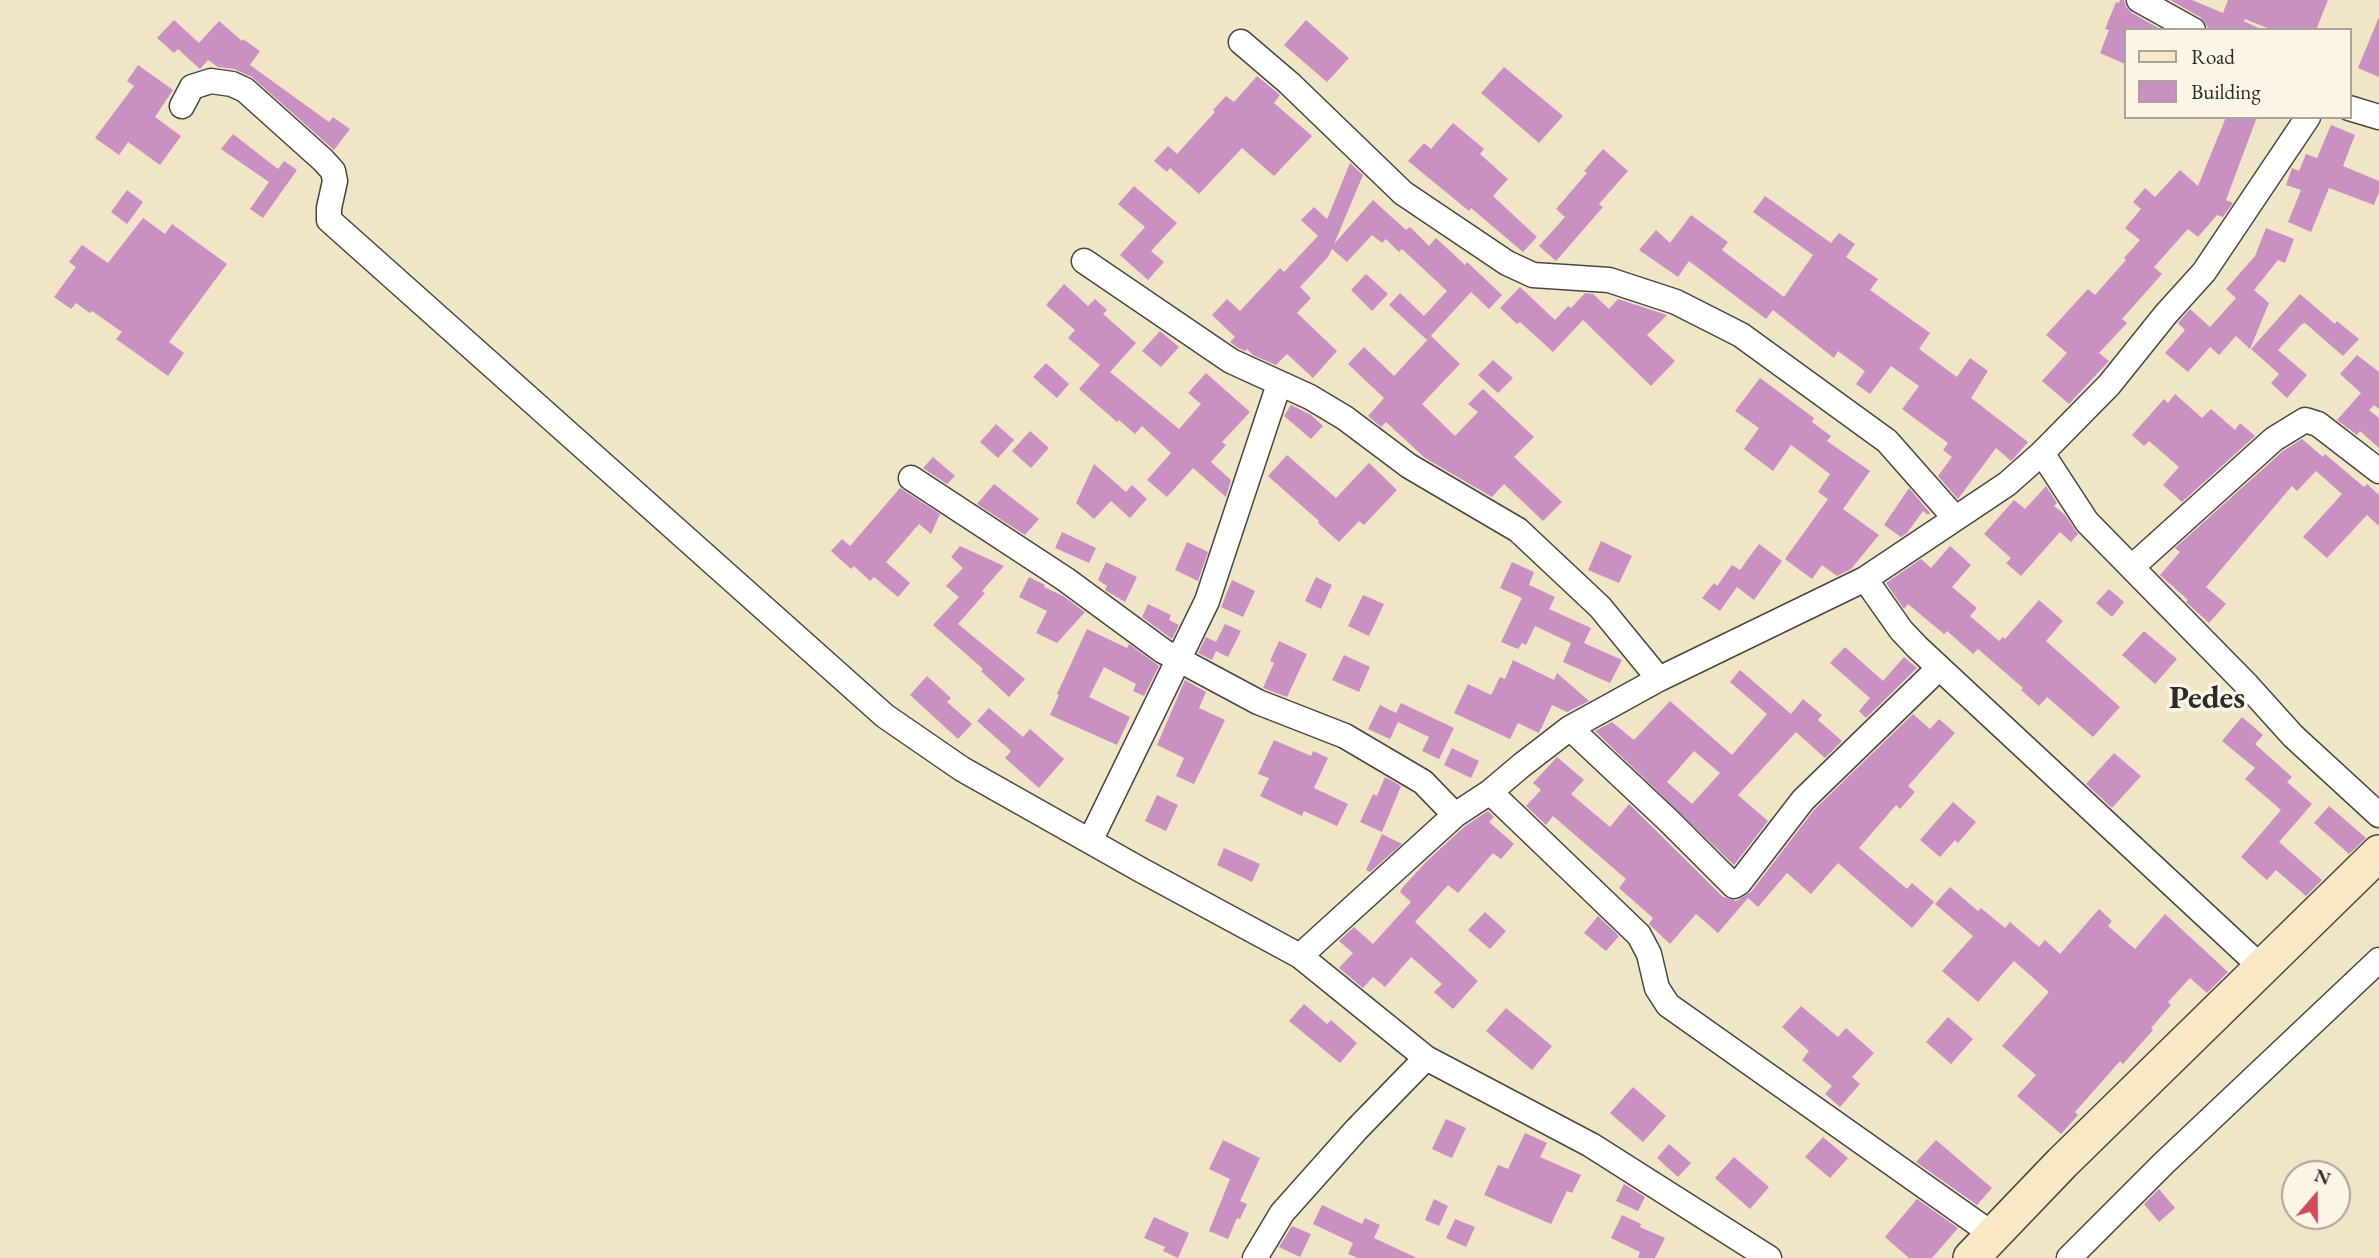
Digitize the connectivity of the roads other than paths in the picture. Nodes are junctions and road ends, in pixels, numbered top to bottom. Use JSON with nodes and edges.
{"nodes":[{"id":1,"x":2139,"y":0,"type":"edge"},
{"id":2,"x":2189,"y":28,"type":"edge"},
{"id":3,"x":1241,"y":42,"type":"dead end"},
{"id":4,"x":182,"y":106,"type":"dead end"},
{"id":5,"x":2351,"y":108,"type":"edge"},
{"id":6,"x":2378,"y":115,"type":"edge"},
{"id":7,"x":2307,"y":119,"type":"edge"},
{"id":8,"x":1084,"y":261,"type":"dead end"},
{"id":9,"x":1279,"y":384,"type":"junction"},
{"id":10,"x":2042,"y":453,"type":"junction"},
{"id":11,"x":2379,"y":471,"type":"edge"},
{"id":12,"x":911,"y":478,"type":"dead end"},
{"id":13,"x":1955,"y":518,"type":"junction"},
{"id":14,"x":2132,"y":567,"type":"junction"},
{"id":15,"x":1865,"y":579,"type":"junction"},
{"id":16,"x":1179,"y":660,"type":"junction"},
{"id":17,"x":1939,"y":668,"type":"junction"},
{"id":18,"x":1659,"y":679,"type":"junction"},
{"id":19,"x":1570,"y":728,"type":"junction"},
{"id":20,"x":1490,"y":792,"type":"junction"},
{"id":21,"x":2379,"y":815,"type":"edge"},
{"id":22,"x":1455,"y":816,"type":"junction"},
{"id":23,"x":1090,"y":841,"type":"junction"},
{"id":24,"x":2379,"y":853,"type":"edge"},
{"id":25,"x":1300,"y":956,"type":"junction"},
{"id":26,"x":2379,"y":960,"type":"edge"},
{"id":27,"x":2261,"y":967,"type":"junction"},
{"id":28,"x":1426,"y":1058,"type":"junction"},
{"id":29,"x":1981,"y":1246,"type":"edge"},
{"id":30,"x":1257,"y":1257,"type":"edge"},
{"id":31,"x":1769,"y":1258,"type":"edge"},
{"id":32,"x":2069,"y":1258,"type":"edge"}],
"edges":[{"from":1,"to":2,"type":"street"},
{"from":3,"to":13,"type":"street"},
{"from":4,"to":23,"type":"street"},
{"from":5,"to":6,"type":"street"},
{"from":7,"to":10,"type":"street"},
{"from":8,"to":9,"type":"street"},
{"from":9,"to":16,"type":"street"},
{"from":9,"to":18,"type":"street"},
{"from":10,"to":13,"type":"street"},
{"from":10,"to":14,"type":"street"},
{"from":11,"to":14,"type":"street"},
{"from":12,"to":16,"type":"street"},
{"from":13,"to":15,"type":"street"},
{"from":14,"to":21,"type":"street"},
{"from":15,"to":17,"type":"street"},
{"from":15,"to":18,"type":"street"},
{"from":16,"to":22,"type":"street"},
{"from":16,"to":23,"type":"street"},
{"from":17,"to":19,"type":"street"},
{"from":17,"to":27,"type":"street"},
{"from":18,"to":19,"type":"street"},
{"from":19,"to":20,"type":"street"},
{"from":20,"to":22,"type":"street"},
{"from":20,"to":29,"type":"street"},
{"from":22,"to":25,"type":"street"},
{"from":23,"to":25,"type":"street"},
{"from":24,"to":27,"type":"main road"},
{"from":25,"to":28,"type":"street"},
{"from":26,"to":32,"type":"street"},
{"from":27,"to":29,"type":"main road"},
{"from":28,"to":30,"type":"street"},
{"from":28,"to":31,"type":"street"}]}
